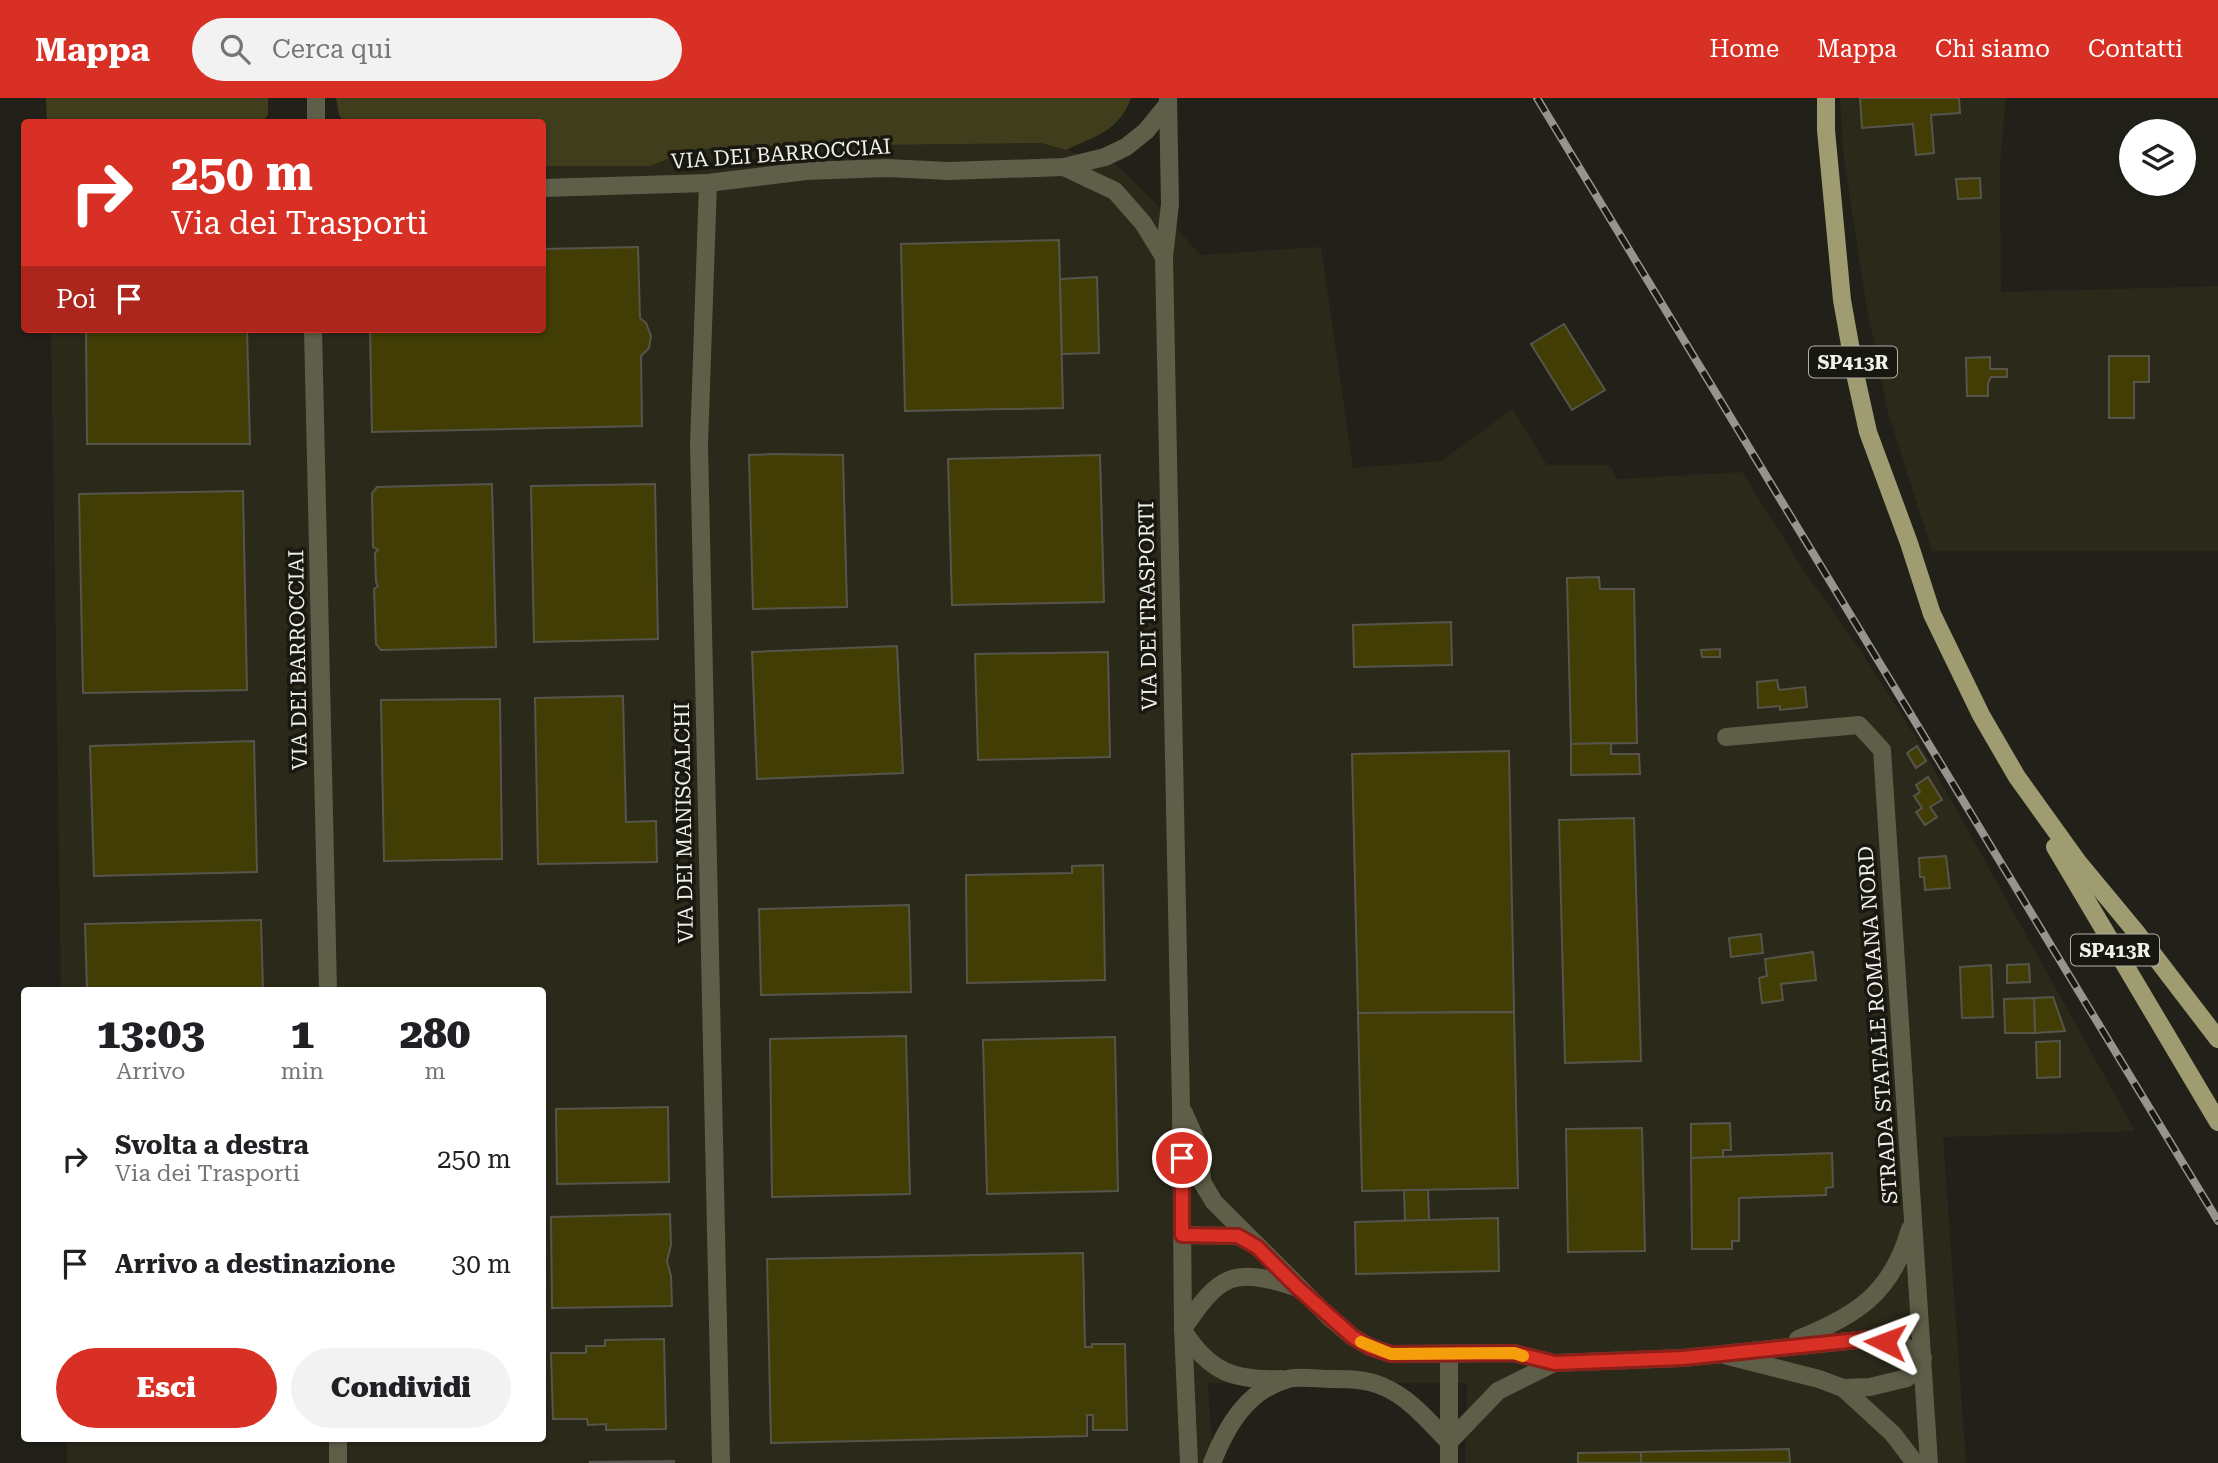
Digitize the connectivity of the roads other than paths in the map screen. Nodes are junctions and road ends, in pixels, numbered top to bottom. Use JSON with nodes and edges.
{"nodes":[{"id":1,"x":316,"y":98,"type":"edge"},
{"id":2,"x":1826,"y":98,"type":"edge"},
{"id":3,"x":1168,"y":101,"type":"edge"},
{"id":4,"x":316,"y":119,"type":"edge"},
{"id":5,"x":1064,"y":167,"type":"junction"},
{"id":6,"x":708,"y":183,"type":"junction"},
{"id":7,"x":546,"y":188,"type":"edge"},
{"id":8,"x":1164,"y":257,"type":"junction"},
{"id":9,"x":313,"y":333,"type":"edge"},
{"id":10,"x":1726,"y":737,"type":"dead end"},
{"id":11,"x":2017,"y":777,"type":"junction"},
{"id":12,"x":2136,"y":932,"type":"junction"},
{"id":13,"x":328,"y":987,"type":"edge"},
{"id":14,"x":2218,"y":1018,"type":"edge"},
{"id":15,"x":2218,"y":1039,"type":"edge"},
{"id":16,"x":1181,"y":1107,"type":"junction"},
{"id":17,"x":2218,"y":1122,"type":"edge"},
{"id":18,"x":1913,"y":1216,"type":"junction"},
{"id":19,"x":1182,"y":1235,"type":"junction"},
{"id":20,"x":1257,"y":1247,"type":"junction"},
{"id":21,"x":1298,"y":1288,"type":"junction"},
{"id":22,"x":1183,"y":1329,"type":"junction"},
{"id":23,"x":1774,"y":1348,"type":"junction"},
{"id":24,"x":1724,"y":1354,"type":"junction"},
{"id":25,"x":1450,"y":1355,"type":"junction"},
{"id":26,"x":1923,"y":1358,"type":"junction"},
{"id":27,"x":1555,"y":1363,"type":"junction"},
{"id":28,"x":1290,"y":1378,"type":"junction"},
{"id":29,"x":1843,"y":1388,"type":"junction"},
{"id":30,"x":338,"y":1442,"type":"edge"},
{"id":31,"x":1449,"y":1442,"type":"junction"},
{"id":32,"x":338,"y":1463,"type":"edge"},
{"id":33,"x":721,"y":1463,"type":"edge"},
{"id":34,"x":1189,"y":1463,"type":"edge"},
{"id":35,"x":1212,"y":1463,"type":"edge"},
{"id":36,"x":1449,"y":1463,"type":"edge"},
{"id":37,"x":1915,"y":1463,"type":"edge"},
{"id":38,"x":1929,"y":1463,"type":"edge"}],
"edges":[{"from":1,"to":4,"type":"street"},
{"from":2,"to":11,"type":"main road","number":"SP413R"},
{"from":3,"to":5,"type":"street","name":"VIA DEI BARROCCIAI"},
{"from":3,"to":8,"type":"street","name":"VIA DEI TRASPORTI"},
{"from":5,"to":6,"type":"street","name":"VIA DEI BARROCCIAI"},
{"from":5,"to":8,"type":"street","name":"VIA DEI BARROCCIAI"},
{"from":6,"to":7,"type":"street","name":"VIA DEI BARROCCIAI"},
{"from":6,"to":33,"type":"street","name":"VIA DEI MANISCALCHI"},
{"from":8,"to":16,"type":"street","name":"VIA DEI TRASPORTI"},
{"from":9,"to":13,"type":"street","name":"VIA DEI BARROCCIAI"},
{"from":10,"to":18,"type":"street","name":"STRADA STATALE ROMANA NORD"},
{"from":11,"to":12,"type":"main road","number":"SP413R"},
{"from":11,"to":17,"type":"main road","number":"SP413R"},
{"from":12,"to":14,"type":"main road","number":"SP413R"},
{"from":12,"to":15,"type":"main road","number":"SP413R"},
{"from":16,"to":19,"type":"street","name":"VIA DEI TRASPORTI"},
{"from":16,"to":20,"type":"street","name":"VIA DEI TRASPORTI"},
{"from":18,"to":23,"type":"street","name":"VIA DEI TRASPORTI"},
{"from":18,"to":26,"type":"street","name":"STRADA STATALE ROMANA NORD"},
{"from":19,"to":20,"type":"street","name":"VIA DEI TRASPORTI"},
{"from":19,"to":22,"type":"street","name":"VIA DEI TRASPORTI"},
{"from":20,"to":21,"type":"street","name":"VIA DEI TRASPORTI"},
{"from":21,"to":22,"type":"street","name":"VIA DEI TRASPORTI"},
{"from":21,"to":25,"type":"street","name":"VIA DEI TRASPORTI"},
{"from":22,"to":28,"type":"street"},
{"from":22,"to":34,"type":"street"},
{"from":23,"to":24,"type":"street","name":"VIA DEI TRASPORTI"},
{"from":23,"to":26,"type":"street","name":"VIA DEI TRASPORTI"},
{"from":24,"to":27,"type":"street","name":"VIA DEI TRASPORTI"},
{"from":24,"to":29,"type":"street","name":"VIA DEI TRASPORTI"},
{"from":25,"to":27,"type":"street","name":"VIA DEI TRASPORTI"},
{"from":25,"to":31,"type":"street"},
{"from":26,"to":29,"type":"street","name":"VIA DEI TRASPORTI"},
{"from":26,"to":38,"type":"street","name":"STRADA STATALE ROMANA NORD"},
{"from":27,"to":31,"type":"street"},
{"from":28,"to":31,"type":"street"},
{"from":28,"to":35,"type":"street"},
{"from":29,"to":37,"type":"street","name":"VIA DEI TRASPORTI"},
{"from":30,"to":32,"type":"street"},
{"from":31,"to":36,"type":"street"}]}
